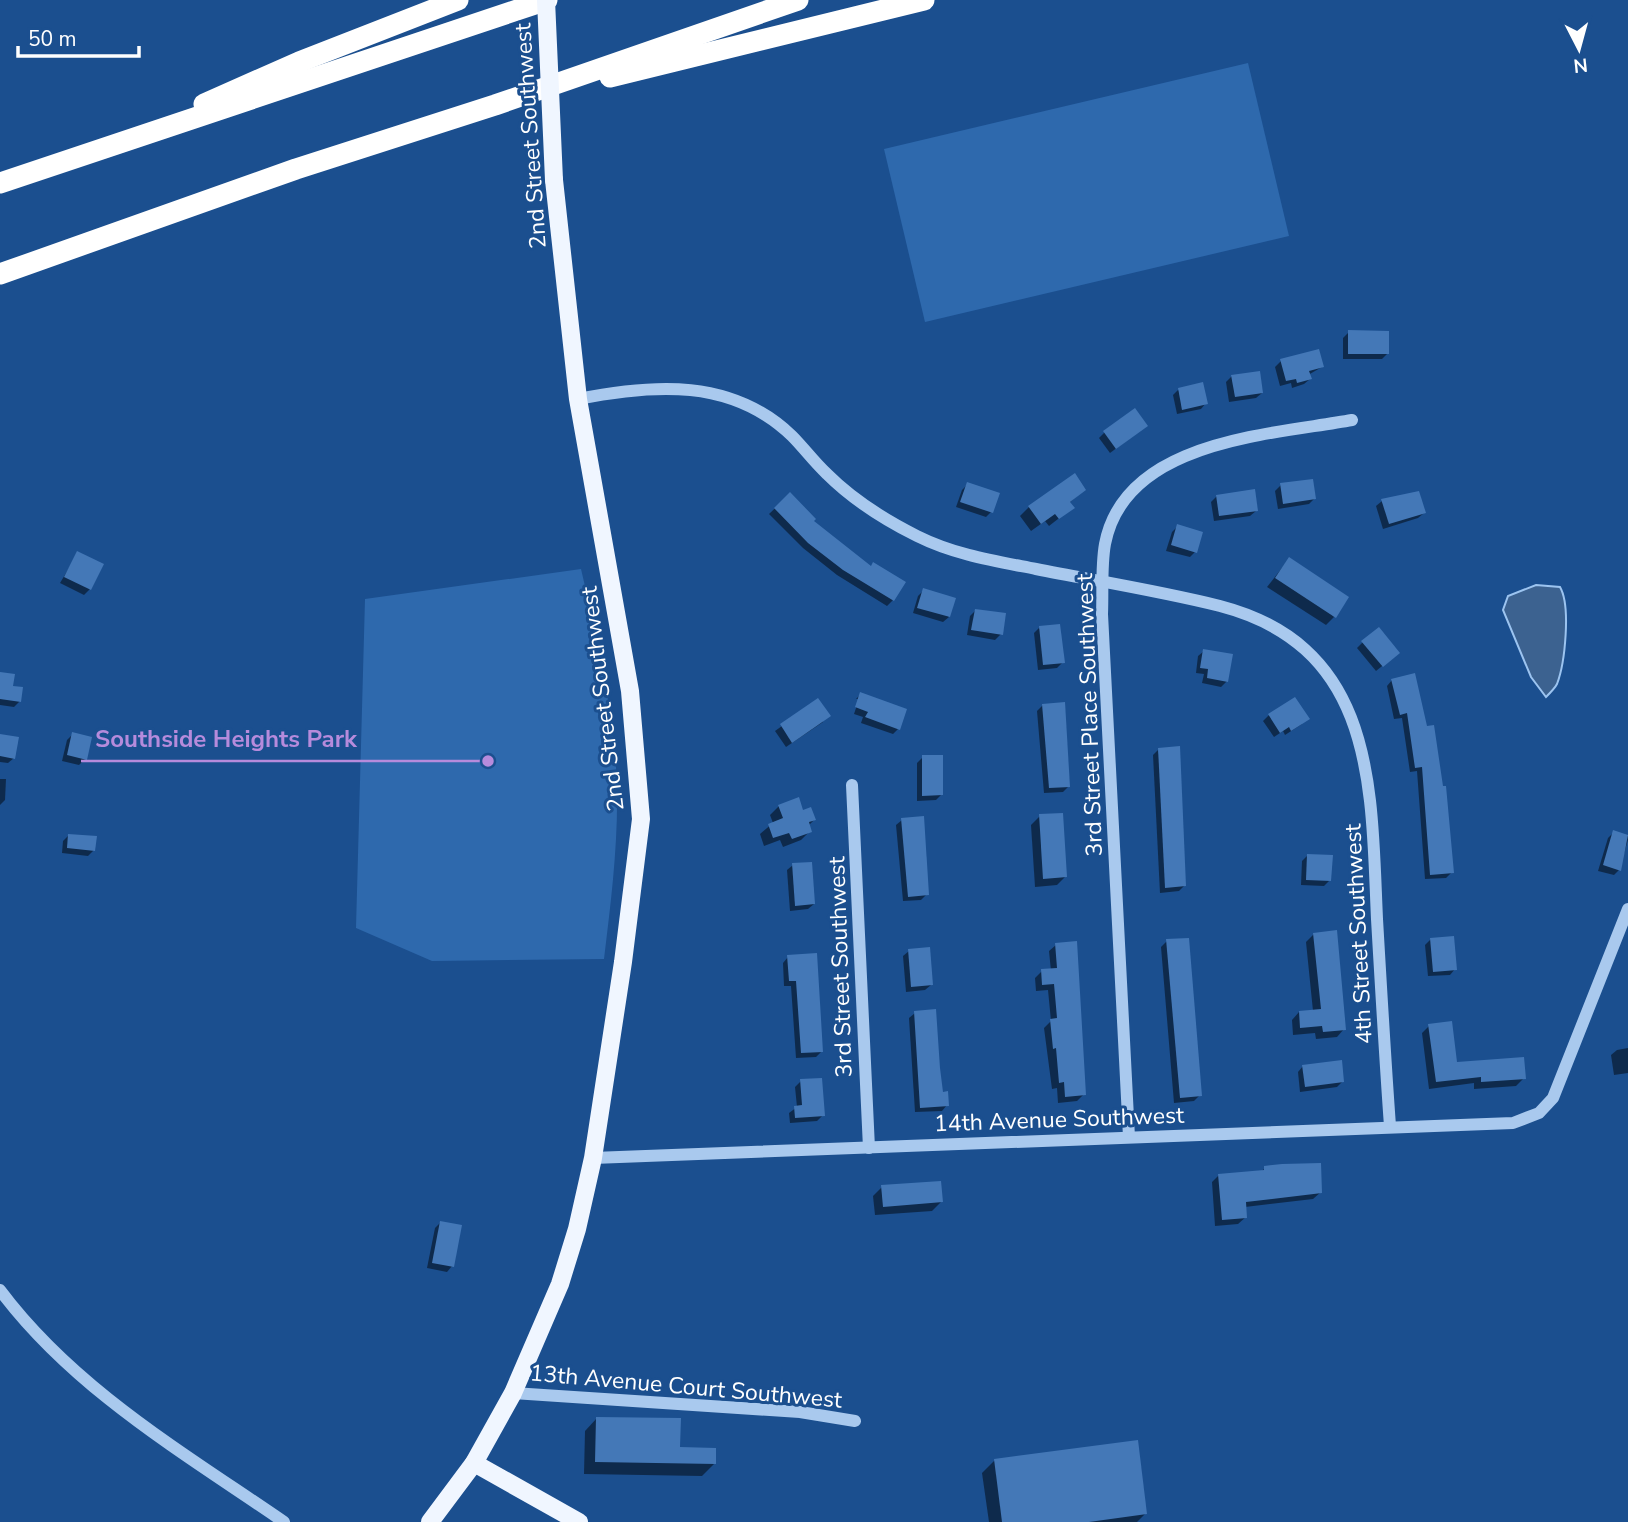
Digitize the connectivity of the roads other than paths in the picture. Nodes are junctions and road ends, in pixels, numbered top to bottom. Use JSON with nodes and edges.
{"nodes":[{"id":1,"x":458,"y":0,"type":"edge"},
{"id":2,"x":546,"y":0,"type":"edge"},
{"id":3,"x":799,"y":0,"type":"edge"},
{"id":4,"x":924,"y":0,"type":"edge"},
{"id":5,"x":495,"y":105,"type":"junction"},
{"id":6,"x":144,"y":135,"type":"junction"},
{"id":7,"x":0,"y":183,"type":"edge"},
{"id":8,"x":0,"y":274,"type":"edge"},
{"id":9,"x":578,"y":399,"type":"junction"},
{"id":10,"x":1352,"y":420,"type":"dead end"},
{"id":11,"x":1103,"y":582,"type":"junction"},
{"id":12,"x":852,"y":785,"type":"dead end"},
{"id":13,"x":1628,"y":909,"type":"edge"},
{"id":14,"x":1390,"y":1126,"type":"junction"},
{"id":15,"x":1129,"y":1137,"type":"junction"},
{"id":16,"x":869,"y":1148,"type":"junction"},
{"id":17,"x":593,"y":1158,"type":"junction"},
{"id":18,"x":0,"y":1290,"type":"edge"},
{"id":19,"x":513,"y":1393,"type":"junction"},
{"id":20,"x":855,"y":1421,"type":"dead end"},
{"id":21,"x":474,"y":1462,"type":"junction"},
{"id":22,"x":284,"y":1522,"type":"edge"},
{"id":23,"x":430,"y":1522,"type":"edge"},
{"id":24,"x":579,"y":1522,"type":"edge"}],
"edges":[{"from":1,"to":6,"type":"highway"},
{"from":2,"to":6,"type":"highway"},
{"from":2,"to":9,"type":"main road","name":"2nd Street Southwest","bridge":true},
{"from":3,"to":5,"type":"highway"},
{"from":4,"to":5,"type":"highway"},
{"from":5,"to":8,"type":"highway"},
{"from":6,"to":7,"type":"highway"},
{"from":9,"to":11,"type":"street","name":"4th Street Southwest"},
{"from":9,"to":17,"type":"main road","name":"2nd Street Southwest"},
{"from":10,"to":11,"type":"street","name":"3rd Street Place Southwest"},
{"from":11,"to":14,"type":"street","name":"4th Street Southwest"},
{"from":11,"to":15,"type":"street","name":"3rd Street Place Southwest"},
{"from":12,"to":16,"type":"street","name":"3rd Street Southwest"},
{"from":13,"to":14,"type":"street","name":"14th Avenue Southwest"},
{"from":14,"to":15,"type":"street","name":"14th Avenue Southwest"},
{"from":15,"to":16,"type":"street","name":"14th Avenue Southwest"},
{"from":16,"to":17,"type":"street","name":"14th Avenue Southwest"},
{"from":17,"to":19,"type":"main road","name":"2nd Street Southwest"},
{"from":18,"to":22,"type":"street"},
{"from":19,"to":20,"type":"street","name":"13th Avenue Court Southwest"},
{"from":19,"to":21,"type":"main road","name":"2nd Street Southwest"},
{"from":21,"to":23,"type":"main road","name":"2nd Street Southwest"},
{"from":21,"to":24,"type":"main road"}]}
